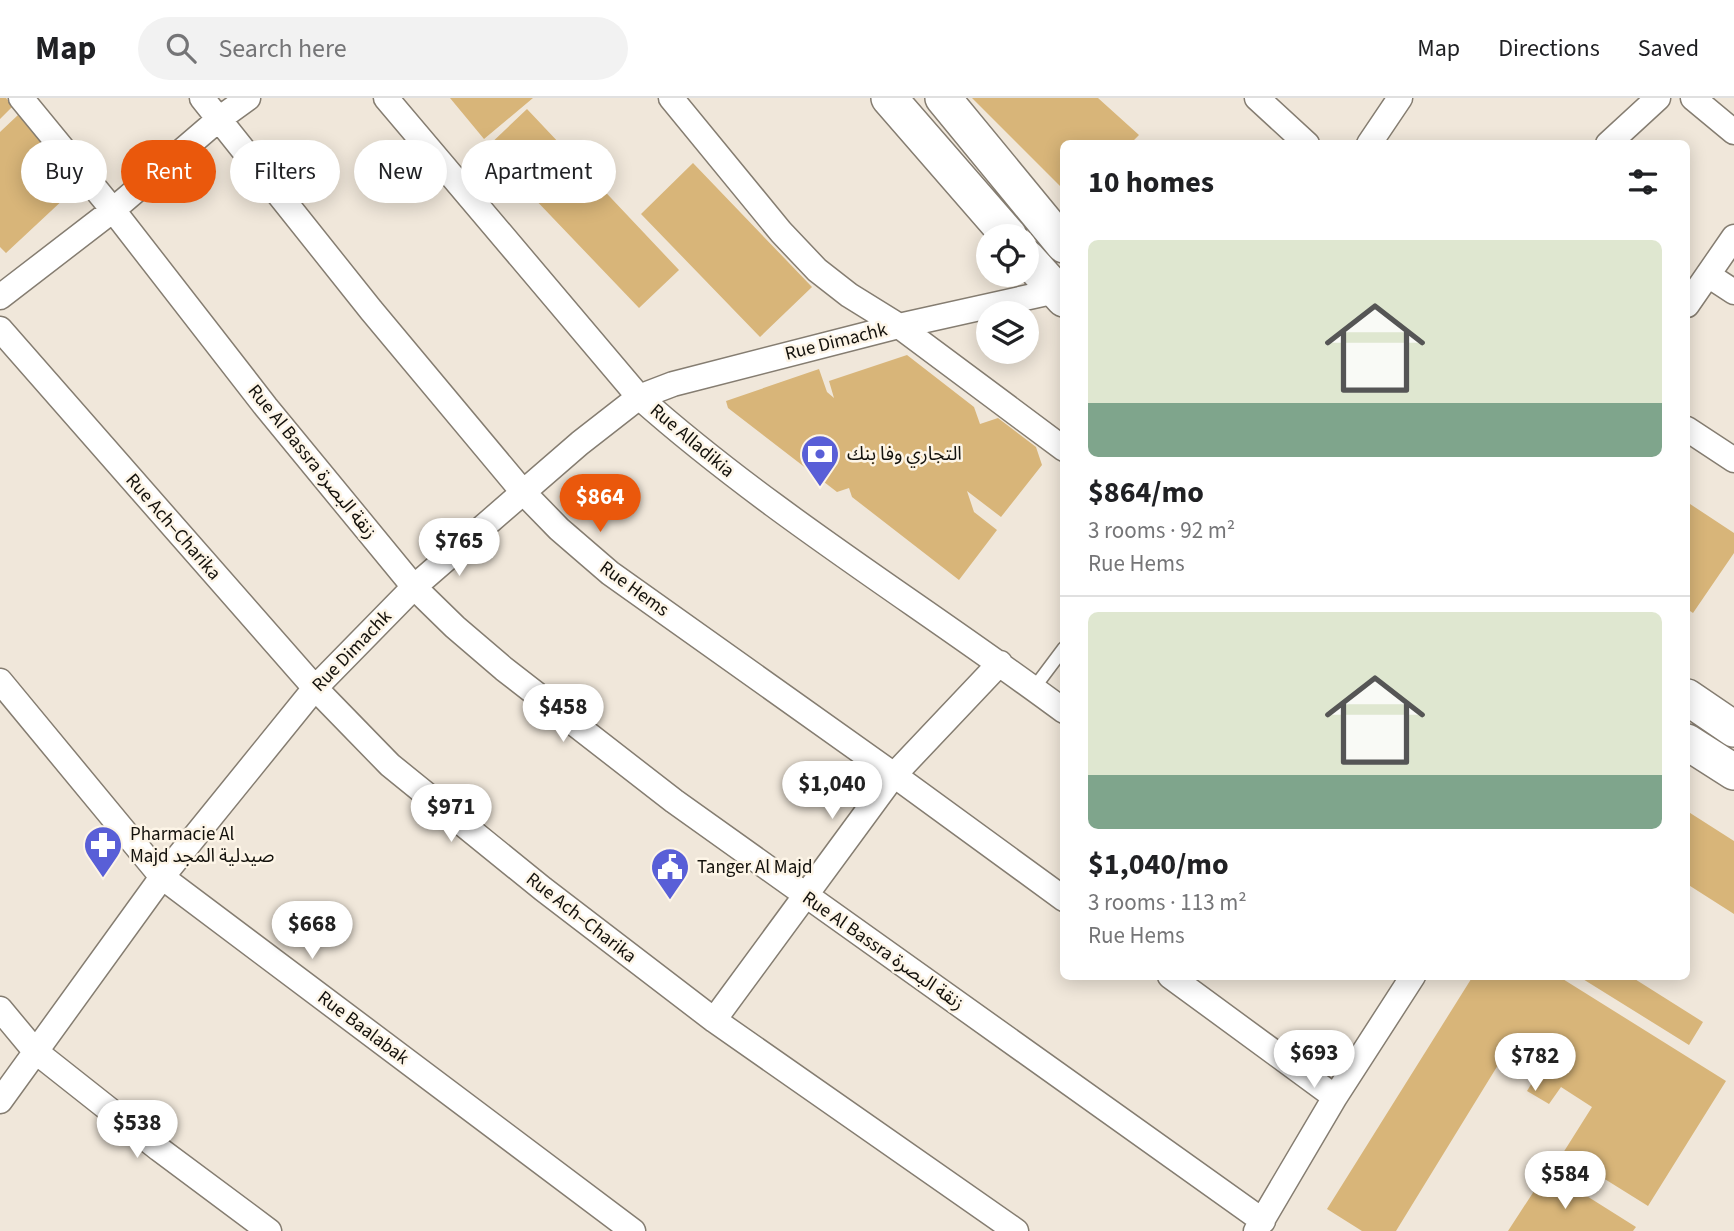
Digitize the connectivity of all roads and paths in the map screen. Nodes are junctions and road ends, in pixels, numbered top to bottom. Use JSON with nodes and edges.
{"nodes":[{"id":1,"x":21,"y":98,"type":"edge"},
{"id":2,"x":202,"y":98,"type":"edge"},
{"id":3,"x":248,"y":98,"type":"edge"},
{"id":4,"x":386,"y":98,"type":"edge"},
{"id":5,"x":671,"y":98,"type":"edge"},
{"id":6,"x":888,"y":98,"type":"edge"},
{"id":7,"x":943,"y":98,"type":"edge"},
{"id":8,"x":1256,"y":98,"type":"edge"},
{"id":9,"x":1400,"y":98,"type":"edge"},
{"id":10,"x":1657,"y":98,"type":"edge"},
{"id":11,"x":1693,"y":98,"type":"edge"},
{"id":12,"x":219,"y":119,"type":"junction"},
{"id":13,"x":1734,"y":132,"type":"edge"},
{"id":14,"x":1303,"y":140,"type":"edge"},
{"id":15,"x":1373,"y":140,"type":"edge"},
{"id":16,"x":1612,"y":140,"type":"edge"},
{"id":17,"x":113,"y":210,"type":"junction"},
{"id":18,"x":998,"y":224,"type":"edge"},
{"id":19,"x":1734,"y":237,"type":"edge"},
{"id":20,"x":1060,"y":240,"type":"edge"},
{"id":21,"x":1039,"y":270,"type":"edge"},
{"id":22,"x":1708,"y":275,"type":"junction"},
{"id":23,"x":1060,"y":290,"type":"edge"},
{"id":24,"x":1060,"y":291,"type":"edge"},
{"id":25,"x":1734,"y":292,"type":"edge"},
{"id":26,"x":0,"y":298,"type":"edge"},
{"id":27,"x":1690,"y":301,"type":"edge"},
{"id":28,"x":899,"y":326,"type":"junction"},
{"id":29,"x":0,"y":329,"type":"edge"},
{"id":30,"x":639,"y":397,"type":"junction"},
{"id":31,"x":1690,"y":431,"type":"edge"},
{"id":32,"x":1060,"y":446,"type":"edge"},
{"id":33,"x":1734,"y":460,"type":"edge"},
{"id":34,"x":523,"y":492,"type":"junction"},
{"id":35,"x":414,"y":587,"type":"junction"},
{"id":36,"x":1060,"y":653,"type":"edge"},
{"id":37,"x":1000,"y":663,"type":"junction"},
{"id":38,"x":0,"y":681,"type":"edge"},
{"id":39,"x":315,"y":688,"type":"junction"},
{"id":40,"x":1034,"y":688,"type":"junction"},
{"id":41,"x":1690,"y":699,"type":"edge"},
{"id":42,"x":1060,"y":708,"type":"edge"},
{"id":43,"x":1734,"y":729,"type":"edge"},
{"id":44,"x":1690,"y":744,"type":"edge"},
{"id":45,"x":1734,"y":772,"type":"edge"},
{"id":46,"x":894,"y":775,"type":"junction"},
{"id":47,"x":162,"y":877,"type":"junction"},
{"id":48,"x":805,"y":895,"type":"junction"},
{"id":49,"x":1060,"y":896,"type":"edge"},
{"id":50,"x":1175,"y":980,"type":"edge"},
{"id":51,"x":1410,"y":980,"type":"edge"},
{"id":52,"x":0,"y":1009,"type":"edge"},
{"id":53,"x":714,"y":1020,"type":"junction"},
{"id":54,"x":35,"y":1051,"type":"junction"},
{"id":55,"x":1335,"y":1097,"type":"junction"},
{"id":56,"x":0,"y":1101,"type":"edge"},
{"id":57,"x":1260,"y":1226,"type":"edge"},
{"id":58,"x":270,"y":1231,"type":"edge"},
{"id":59,"x":633,"y":1231,"type":"edge"},
{"id":60,"x":1016,"y":1231,"type":"edge"}],
"edges":[{"from":1,"to":17,"type":"street","name":"Rue Al Bassra زنقة البصرة"},
{"from":2,"to":12,"type":"street","name":"Rue Hems"},
{"from":3,"to":12,"type":"street"},
{"from":4,"to":30,"type":"street","name":"Rue Alladikia"},
{"from":5,"to":28,"type":"street"},
{"from":6,"to":18,"type":"main road"},
{"from":7,"to":20,"type":"main road"},
{"from":8,"to":14,"type":"street"},
{"from":9,"to":15,"type":"street"},
{"from":10,"to":16,"type":"street"},
{"from":11,"to":13,"type":"street"},
{"from":12,"to":17,"type":"street"},
{"from":12,"to":34,"type":"street","name":"Rue Hems"},
{"from":17,"to":26,"type":"street"},
{"from":17,"to":35,"type":"street","name":"Rue Al Bassra زنقة البصرة"},
{"from":19,"to":22,"type":"street"},
{"from":21,"to":23,"type":"main road"},
{"from":22,"to":25,"type":"street"},
{"from":22,"to":27,"type":"street"},
{"from":24,"to":28,"type":"street","name":"Rue Dimachk"},
{"from":28,"to":30,"type":"street","name":"Rue Dimachk"},
{"from":28,"to":32,"type":"street"},
{"from":29,"to":39,"type":"street","name":"Rue Ach–Charika"},
{"from":30,"to":34,"type":"street","name":"Rue Dimachk"},
{"from":30,"to":37,"type":"street","name":"Rue Alladikia"},
{"from":31,"to":33,"type":"street"},
{"from":34,"to":35,"type":"street","name":"Rue Dimachk"},
{"from":34,"to":46,"type":"street","name":"Rue Hems"},
{"from":35,"to":39,"type":"street","name":"Rue Dimachk"},
{"from":35,"to":48,"type":"street","name":"Rue Al Bassra زنقة البصرة"},
{"from":36,"to":40,"type":"lane"},
{"from":37,"to":40,"type":"street","name":"Rue Alladikia"},
{"from":37,"to":46,"type":"street"},
{"from":38,"to":47,"type":"street","name":"Rue Baalabak"},
{"from":39,"to":47,"type":"street","name":"Rue Dimachk"},
{"from":39,"to":53,"type":"street","name":"Rue Ach–Charika"},
{"from":40,"to":42,"type":"street","name":"Rue Alladikia"},
{"from":41,"to":43,"type":"main road"},
{"from":44,"to":45,"type":"main road"},
{"from":46,"to":48,"type":"street"},
{"from":46,"to":49,"type":"street","name":"Rue Hems"},
{"from":47,"to":54,"type":"street","name":"Rue Dimachk"},
{"from":47,"to":59,"type":"street","name":"Rue Baalabak"},
{"from":48,"to":53,"type":"street"},
{"from":48,"to":57,"type":"street","name":"Rue Al Bassra زنقة البصرة"},
{"from":50,"to":55,"type":"street"},
{"from":51,"to":55,"type":"street"},
{"from":52,"to":54,"type":"street"},
{"from":53,"to":60,"type":"street","name":"Rue Ach–Charika"},
{"from":54,"to":56,"type":"street","name":"Rue Dimachk"},
{"from":54,"to":58,"type":"street"},
{"from":55,"to":57,"type":"street"}]}
